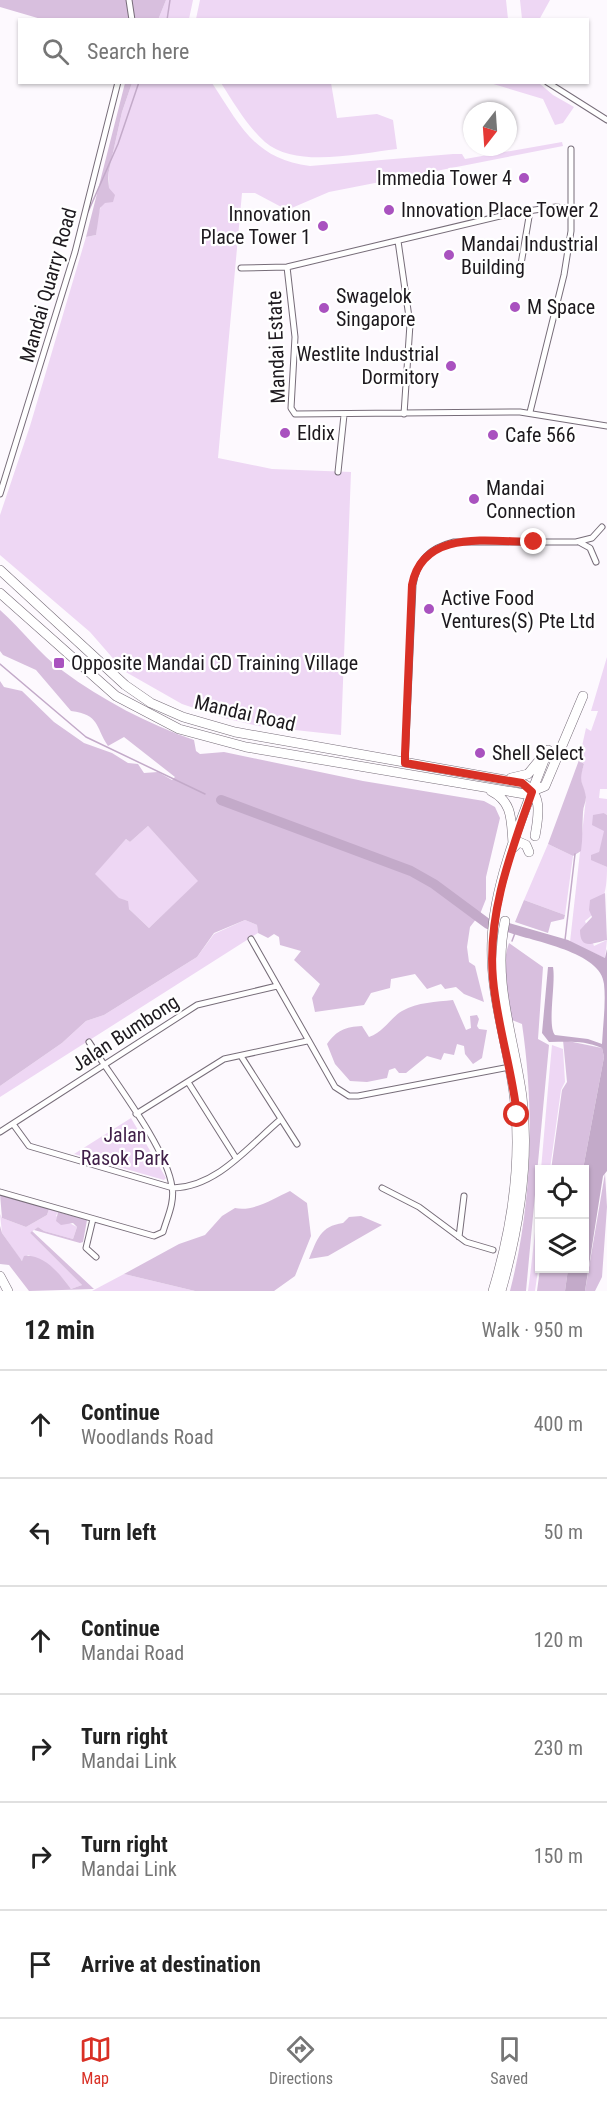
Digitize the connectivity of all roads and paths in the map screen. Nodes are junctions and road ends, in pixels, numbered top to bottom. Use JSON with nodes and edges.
{"nodes":[{"id":1,"x":129,"y":0,"type":"edge"},
{"id":2,"x":132,"y":18,"type":"edge"},
{"id":3,"x":117,"y":84,"type":"edge"},
{"id":4,"x":550,"y":84,"type":"edge"},
{"id":5,"x":607,"y":120,"type":"edge"},
{"id":6,"x":571,"y":149,"type":"dead end"},
{"id":7,"x":573,"y":209,"type":"junction"},
{"id":8,"x":530,"y":210,"type":"junction"},
{"id":9,"x":398,"y":241,"type":"junction"},
{"id":10,"x":287,"y":267,"type":"junction"},
{"id":11,"x":241,"y":268,"type":"dead end"},
{"id":12,"x":520,"y":270,"type":"dead end"},
{"id":13,"x":530,"y":412,"type":"junction"},
{"id":14,"x":404,"y":414,"type":"junction"},
{"id":15,"x":344,"y":415,"type":"junction"},
{"id":16,"x":607,"y":426,"type":"edge"},
{"id":17,"x":338,"y":472,"type":"dead end"},
{"id":18,"x":0,"y":494,"type":"edge"},
{"id":19,"x":602,"y":527,"type":"dead end"},
{"id":20,"x":576,"y":542,"type":"junction"},
{"id":21,"x":596,"y":562,"type":"dead end"},
{"id":22,"x":0,"y":570,"type":"edge"},
{"id":23,"x":0,"y":593,"type":"edge"},
{"id":24,"x":44,"y":610,"type":"junction"},
{"id":25,"x":37,"y":628,"type":"junction"},
{"id":26,"x":583,"y":696,"type":"dead end"},
{"id":27,"x":294,"y":743,"type":"junction"},
{"id":28,"x":302,"y":756,"type":"junction"},
{"id":29,"x":405,"y":763,"type":"junction"},
{"id":30,"x":543,"y":763,"type":"junction"},
{"id":31,"x":496,"y":778,"type":"junction"},
{"id":32,"x":520,"y":778,"type":"junction"},
{"id":33,"x":482,"y":787,"type":"junction"},
{"id":34,"x":532,"y":792,"type":"junction"},
{"id":35,"x":535,"y":836,"type":"dead end"},
{"id":36,"x":513,"y":847,"type":"junction"},
{"id":37,"x":529,"y":852,"type":"dead end"},
{"id":38,"x":505,"y":921,"type":"dead end"},
{"id":39,"x":251,"y":939,"type":"dead end"},
{"id":40,"x":277,"y":986,"type":"junction"},
{"id":41,"x":307,"y":1041,"type":"junction"},
{"id":42,"x":89,"y":1042,"type":"dead end"},
{"id":43,"x":241,"y":1056,"type":"junction"},
{"id":44,"x":104,"y":1065,"type":"junction"},
{"id":45,"x":510,"y":1067,"type":"junction"},
{"id":46,"x":188,"y":1082,"type":"junction"},
{"id":47,"x":136,"y":1114,"type":"junction"},
{"id":48,"x":281,"y":1119,"type":"junction"},
{"id":49,"x":13,"y":1124,"type":"junction"},
{"id":50,"x":0,"y":1132,"type":"edge"},
{"id":51,"x":297,"y":1144,"type":"dead end"},
{"id":52,"x":236,"y":1158,"type":"junction"},
{"id":53,"x":173,"y":1188,"type":"junction"},
{"id":54,"x":382,"y":1188,"type":"dead end"},
{"id":55,"x":0,"y":1192,"type":"edge"},
{"id":56,"x":464,"y":1196,"type":"dead end"},
{"id":57,"x":93,"y":1219,"type":"junction"},
{"id":58,"x":459,"y":1237,"type":"junction"},
{"id":59,"x":507,"y":1240,"type":"junction"},
{"id":60,"x":493,"y":1250,"type":"junction"},
{"id":61,"x":96,"y":1257,"type":"dead end"},
{"id":62,"x":502,"y":1264,"type":"junction"},
{"id":63,"x":0,"y":1276,"type":"edge"},
{"id":64,"x":8,"y":1291,"type":"edge"},
{"id":65,"x":494,"y":1291,"type":"edge"},
{"id":66,"x":501,"y":1291,"type":"edge"}],
"edges":[{"from":1,"to":2,"type":"street"},
{"from":3,"to":18,"type":"street","name":"Mandai Quarry Road"},
{"from":4,"to":5,"type":"street"},
{"from":6,"to":7,"type":"street"},
{"from":7,"to":8,"type":"street","name":"Mandai Estate"},
{"from":7,"to":13,"type":"street"},
{"from":8,"to":9,"type":"street","name":"Mandai Estate"},
{"from":8,"to":12,"type":"street"},
{"from":9,"to":10,"type":"street","name":"Mandai Estate"},
{"from":9,"to":14,"type":"street"},
{"from":10,"to":11,"type":"street","name":"Mandai Estate"},
{"from":10,"to":15,"type":"street","name":"Mandai Estate"},
{"from":13,"to":14,"type":"street","name":"Mandai Estate"},
{"from":13,"to":16,"type":"street","name":"Mandai Estate"},
{"from":14,"to":15,"type":"street","name":"Mandai Estate"},
{"from":15,"to":17,"type":"street"},
{"from":19,"to":20,"type":"street"},
{"from":20,"to":21,"type":"street"},
{"from":20,"to":29,"type":"street"},
{"from":22,"to":24,"type":"main road","name":"Mandai Road"},
{"from":23,"to":25,"type":"main road","name":"Mandai Road"},
{"from":24,"to":25,"type":"main road"},
{"from":24,"to":27,"type":"main road","name":"Mandai Road"},
{"from":25,"to":28,"type":"main road","name":"Mandai Road"},
{"from":26,"to":34,"type":"main road"},
{"from":27,"to":28,"type":"main road"},
{"from":27,"to":29,"type":"main road","name":"Mandai Road"},
{"from":28,"to":33,"type":"main road","name":"Mandai Road"},
{"from":29,"to":31,"type":"main road","name":"Mandai Road"},
{"from":30,"to":32,"type":"main road"},
{"from":30,"to":32,"type":"main road"},
{"from":30,"to":34,"type":"main road"},
{"from":31,"to":32,"type":"main road"},
{"from":31,"to":34,"type":"main road"},
{"from":33,"to":34,"type":"main road","name":"Mandai Road"},
{"from":33,"to":36,"type":"main road"},
{"from":34,"to":35,"type":"main road"},
{"from":34,"to":36,"type":"main road"},
{"from":36,"to":37,"type":"main road"},
{"from":36,"to":45,"type":"main road"},
{"from":38,"to":66,"type":"main road"},
{"from":39,"to":40,"type":"street"},
{"from":40,"to":41,"type":"street"},
{"from":40,"to":44,"type":"street","name":"Jalan Bumbong"},
{"from":41,"to":43,"type":"street"},
{"from":41,"to":45,"type":"street"},
{"from":42,"to":44,"type":"street"},
{"from":43,"to":46,"type":"street"},
{"from":43,"to":48,"type":"street"},
{"from":44,"to":47,"type":"street"},
{"from":44,"to":49,"type":"street","name":"Jalan Bumbong"},
{"from":45,"to":59,"type":"main road"},
{"from":46,"to":47,"type":"street"},
{"from":46,"to":52,"type":"street"},
{"from":47,"to":53,"type":"street"},
{"from":48,"to":51,"type":"street"},
{"from":48,"to":52,"type":"street"},
{"from":49,"to":50,"type":"street","name":"Jalan Bumbong"},
{"from":49,"to":53,"type":"street"},
{"from":52,"to":53,"type":"street"},
{"from":53,"to":57,"type":"street"},
{"from":54,"to":58,"type":"street"},
{"from":55,"to":57,"type":"street"},
{"from":56,"to":58,"type":"street"},
{"from":57,"to":61,"type":"street"},
{"from":58,"to":60,"type":"street"},
{"from":59,"to":60,"type":"street"},
{"from":59,"to":62,"type":"main road"},
{"from":60,"to":62,"type":"street"},
{"from":62,"to":65,"type":"main road"},
{"from":63,"to":64,"type":"main road"}]}
